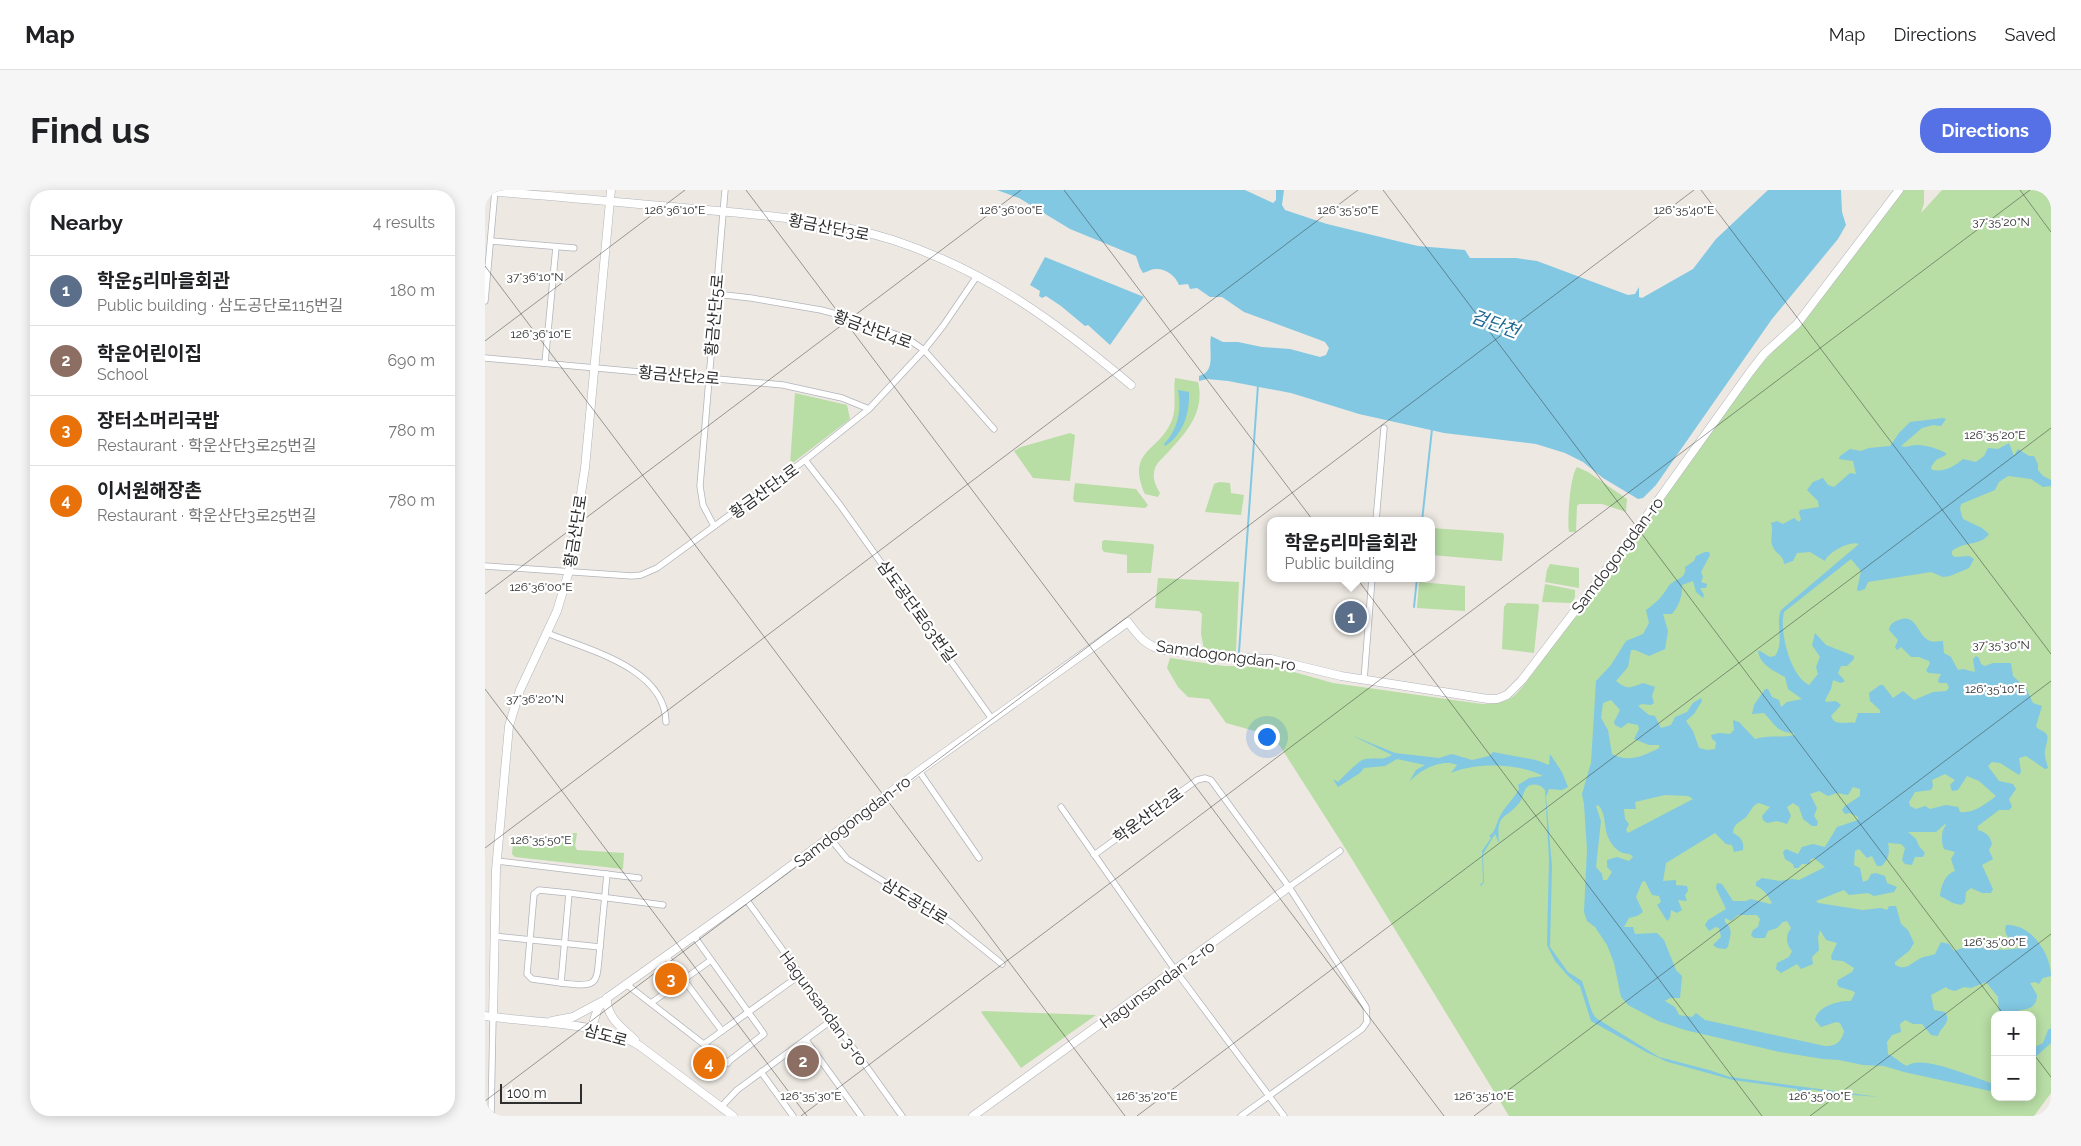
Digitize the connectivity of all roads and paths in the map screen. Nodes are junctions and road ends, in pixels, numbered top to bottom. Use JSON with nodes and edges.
{"nodes":[{"id":1,"x":611,"y":190,"type":"edge"},
{"id":2,"x":725,"y":190,"type":"edge"},
{"id":3,"x":1899,"y":190,"type":"edge"},
{"id":4,"x":485,"y":191,"type":"edge"},
{"id":5,"x":495,"y":191,"type":"edge"},
{"id":6,"x":610,"y":202,"type":"junction"},
{"id":7,"x":723,"y":212,"type":"junction"},
{"id":8,"x":491,"y":241,"type":"junction"},
{"id":9,"x":556,"y":247,"type":"junction"},
{"id":10,"x":574,"y":248,"type":"dead end"},
{"id":11,"x":977,"y":276,"type":"junction"},
{"id":12,"x":716,"y":294,"type":"junction"},
{"id":13,"x":485,"y":301,"type":"edge"},
{"id":14,"x":923,"y":350,"type":"junction"},
{"id":15,"x":485,"y":358,"type":"edge"},
{"id":16,"x":545,"y":363,"type":"junction"},
{"id":17,"x":594,"y":367,"type":"junction"},
{"id":18,"x":708,"y":378,"type":"junction"},
{"id":19,"x":1131,"y":385,"type":"dead end"},
{"id":20,"x":869,"y":409,"type":"junction"},
{"id":21,"x":1384,"y":428,"type":"dead end"},
{"id":22,"x":994,"y":429,"type":"dead end"},
{"id":23,"x":805,"y":460,"type":"junction"},
{"id":24,"x":1376,"y":517,"type":"edge"},
{"id":25,"x":714,"y":526,"type":"junction"},
{"id":26,"x":485,"y":566,"type":"edge"},
{"id":27,"x":569,"y":571,"type":"junction"},
{"id":28,"x":1372,"y":582,"type":"edge"},
{"id":29,"x":547,"y":633,"type":"junction"},
{"id":30,"x":1364,"y":680,"type":"junction"},
{"id":31,"x":992,"y":718,"type":"junction"},
{"id":32,"x":666,"y":722,"type":"dead end"},
{"id":33,"x":919,"y":771,"type":"junction"},
{"id":34,"x":1061,"y":807,"type":"dead end"},
{"id":35,"x":829,"y":837,"type":"junction"},
{"id":36,"x":1340,"y":851,"type":"dead end"},
{"id":37,"x":1094,"y":854,"type":"junction"},
{"id":38,"x":979,"y":858,"type":"dead end"},
{"id":39,"x":497,"y":861,"type":"junction"},
{"id":40,"x":607,"y":874,"type":"junction"},
{"id":41,"x":639,"y":878,"type":"dead end"},
{"id":42,"x":1289,"y":887,"type":"junction"},
{"id":43,"x":569,"y":893,"type":"junction"},
{"id":44,"x":604,"y":898,"type":"junction"},
{"id":45,"x":746,"y":899,"type":"junction"},
{"id":46,"x":663,"y":905,"type":"dead end"},
{"id":47,"x":494,"y":936,"type":"junction"},
{"id":48,"x":694,"y":936,"type":"junction"},
{"id":49,"x":531,"y":939,"type":"junction"},
{"id":50,"x":564,"y":943,"type":"junction"},
{"id":51,"x":600,"y":947,"type":"junction"},
{"id":52,"x":666,"y":956,"type":"junction"},
{"id":53,"x":711,"y":960,"type":"junction"},
{"id":54,"x":1002,"y":964,"type":"dead end"},
{"id":55,"x":1175,"y":970,"type":"junction"},
{"id":56,"x":800,"y":975,"type":"junction"},
{"id":57,"x":684,"y":979,"type":"junction"},
{"id":58,"x":561,"y":983,"type":"junction"},
{"id":59,"x":625,"y":984,"type":"junction"},
{"id":60,"x":607,"y":998,"type":"junction"},
{"id":61,"x":651,"y":1003,"type":"junction"},
{"id":62,"x":749,"y":1012,"type":"junction"},
{"id":63,"x":489,"y":1017,"type":"edge"},
{"id":64,"x":832,"y":1020,"type":"junction"},
{"id":65,"x":540,"y":1022,"type":"junction"},
{"id":66,"x":591,"y":1030,"type":"junction"},
{"id":67,"x":722,"y":1032,"type":"junction"},
{"id":68,"x":806,"y":1040,"type":"junction"},
{"id":69,"x":704,"y":1044,"type":"junction"},
{"id":70,"x":651,"y":1055,"type":"junction"},
{"id":71,"x":727,"y":1063,"type":"junction"},
{"id":72,"x":720,"y":1068,"type":"dead end"},
{"id":73,"x":761,"y":1072,"type":"junction"},
{"id":74,"x":1269,"y":1096,"type":"junction"},
{"id":75,"x":721,"y":1107,"type":"junction"},
{"id":76,"x":489,"y":1115,"type":"edge"},
{"id":77,"x":899,"y":1115,"type":"edge"},
{"id":78,"x":733,"y":1116,"type":"edge"},
{"id":79,"x":793,"y":1116,"type":"edge"},
{"id":80,"x":861,"y":1116,"type":"edge"},
{"id":81,"x":973,"y":1116,"type":"edge"},
{"id":82,"x":1241,"y":1116,"type":"edge"},
{"id":83,"x":1283,"y":1116,"type":"edge"}],
"edges":[{"from":1,"to":6,"type":"street","name":"황금산단로"},
{"from":2,"to":7,"type":"street","name":"황금산단5로"},
{"from":3,"to":30,"type":"street","name":"Samdogongdan-ro"},
{"from":4,"to":5,"type":"street","name":"황금산단3로"},
{"from":5,"to":6,"type":"street","name":"황금산단3로"},
{"from":5,"to":8,"type":"street"},
{"from":6,"to":7,"type":"street","name":"황금산단3로"},
{"from":6,"to":17,"type":"street","name":"황금산단로"},
{"from":7,"to":11,"type":"street","name":"황금산단3로"},
{"from":7,"to":12,"type":"street","name":"황금산단5로"},
{"from":8,"to":9,"type":"street"},
{"from":8,"to":13,"type":"street"},
{"from":9,"to":10,"type":"street"},
{"from":9,"to":16,"type":"street"},
{"from":11,"to":14,"type":"street","name":"황금산단1로"},
{"from":11,"to":19,"type":"street","name":"황금산단3로"},
{"from":12,"to":14,"type":"street","name":"황금산단4로"},
{"from":12,"to":18,"type":"street","name":"황금산단5로"},
{"from":14,"to":20,"type":"street","name":"황금산단1로"},
{"from":14,"to":22,"type":"street","name":"황금산단4로"},
{"from":15,"to":16,"type":"street","name":"황금산단2로"},
{"from":16,"to":17,"type":"street","name":"황금산단2로"},
{"from":17,"to":18,"type":"street","name":"황금산단2로"},
{"from":17,"to":27,"type":"street","name":"황금산단로"},
{"from":18,"to":20,"type":"street","name":"황금산단2로"},
{"from":18,"to":25,"type":"street","name":"황금산단5로"},
{"from":20,"to":23,"type":"street","name":"황금산단1로"},
{"from":21,"to":24,"type":"street"},
{"from":23,"to":25,"type":"street","name":"황금산단1로"},
{"from":23,"to":31,"type":"street","name":"삼도공단로63번길"},
{"from":25,"to":27,"type":"street","name":"황금산단1로"},
{"from":26,"to":27,"type":"street","name":"황금산단1로"},
{"from":27,"to":29,"type":"street","name":"황금산단로"},
{"from":28,"to":30,"type":"street"},
{"from":29,"to":32,"type":"street"},
{"from":29,"to":39,"type":"street","name":"황금산단로"},
{"from":30,"to":31,"type":"street","name":"Samdogongdan-ro"},
{"from":31,"to":33,"type":"street","name":"Samdogongdan-ro"},
{"from":33,"to":35,"type":"street","name":"Samdogongdan-ro"},
{"from":33,"to":38,"type":"street"},
{"from":34,"to":37,"type":"street"},
{"from":35,"to":45,"type":"street","name":"Samdogongdan-ro"},
{"from":35,"to":54,"type":"street","name":"삼도공단로"},
{"from":36,"to":42,"type":"street","name":"Hagunsandan 2-ro"},
{"from":37,"to":42,"type":"street","name":"학운산단2로"},
{"from":37,"to":55,"type":"street"},
{"from":39,"to":40,"type":"street"},
{"from":39,"to":47,"type":"street","name":"황금산단로"},
{"from":40,"to":41,"type":"street"},
{"from":40,"to":44,"type":"street"},
{"from":42,"to":55,"type":"street","name":"Hagunsandan 2-ro"},
{"from":42,"to":74,"type":"street"},
{"from":43,"to":44,"type":"street"},
{"from":43,"to":49,"type":"street"},
{"from":43,"to":50,"type":"street"},
{"from":44,"to":46,"type":"street"},
{"from":44,"to":51,"type":"street"},
{"from":45,"to":48,"type":"street","name":"Samdogongdan-ro"},
{"from":45,"to":56,"type":"street","name":"Hagunsandan 3-ro"},
{"from":47,"to":49,"type":"street"},
{"from":47,"to":63,"type":"street","name":"황금산단로"},
{"from":48,"to":52,"type":"street","name":"Samdogongdan-ro"},
{"from":48,"to":53,"type":"street"},
{"from":49,"to":50,"type":"street"},
{"from":49,"to":58,"type":"street"},
{"from":50,"to":51,"type":"street"},
{"from":50,"to":58,"type":"street"},
{"from":51,"to":58,"type":"street"},
{"from":52,"to":57,"type":"street"},
{"from":52,"to":59,"type":"street","name":"Samdogongdan-ro"},
{"from":53,"to":57,"type":"street"},
{"from":53,"to":62,"type":"street"},
{"from":55,"to":74,"type":"street"},
{"from":55,"to":81,"type":"street","name":"Hagunsandan 2-ro"},
{"from":56,"to":62,"type":"street"},
{"from":56,"to":64,"type":"street","name":"Hagunsandan 3-ro"},
{"from":57,"to":61,"type":"street"},
{"from":57,"to":67,"type":"street"},
{"from":59,"to":60,"type":"street","name":"Samdogongdan-ro"},
{"from":59,"to":61,"type":"street"},
{"from":60,"to":65,"type":"street"},
{"from":60,"to":66,"type":"street","name":"Samdogongdan-ro"},
{"from":60,"to":70,"type":"street"},
{"from":61,"to":69,"type":"street"},
{"from":62,"to":67,"type":"street"},
{"from":62,"to":71,"type":"street"},
{"from":63,"to":65,"type":"street","name":"삼도로"},
{"from":63,"to":76,"type":"street"},
{"from":64,"to":68,"type":"street"},
{"from":64,"to":77,"type":"street","name":"Hagunsandan 3-ro"},
{"from":65,"to":66,"type":"street","name":"삼도로"},
{"from":66,"to":70,"type":"street","name":"삼도로"},
{"from":67,"to":69,"type":"street"},
{"from":68,"to":73,"type":"street"},
{"from":68,"to":80,"type":"street"},
{"from":69,"to":71,"type":"street"},
{"from":70,"to":75,"type":"street","name":"삼도로"},
{"from":71,"to":72,"type":"street"},
{"from":73,"to":75,"type":"street"},
{"from":73,"to":79,"type":"street"},
{"from":74,"to":82,"type":"street"},
{"from":74,"to":83,"type":"street"},
{"from":75,"to":78,"type":"street","name":"삼도로"}]}
